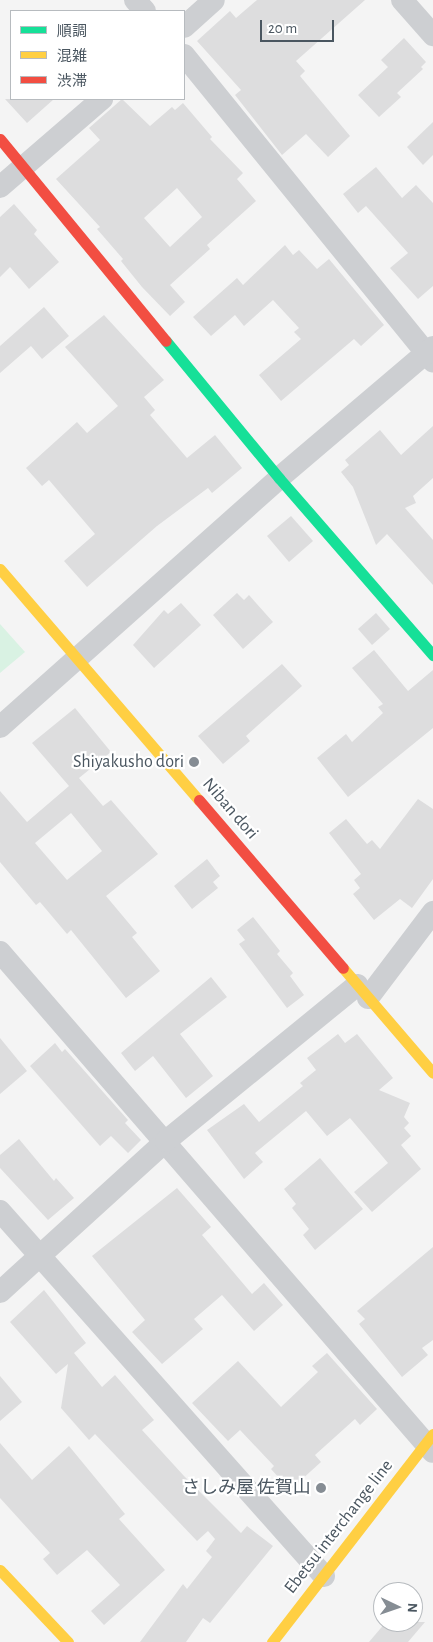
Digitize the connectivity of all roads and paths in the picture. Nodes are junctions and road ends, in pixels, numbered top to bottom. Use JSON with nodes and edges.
{"nodes":[{"id":1,"x":135,"y":0,"type":"edge"},
{"id":2,"x":214,"y":0,"type":"edge"},
{"id":3,"x":402,"y":0,"type":"edge"},
{"id":4,"x":145,"y":10,"type":"edge"},
{"id":5,"x":185,"y":26,"type":"edge"},
{"id":6,"x":433,"y":36,"type":"edge"},
{"id":7,"x":185,"y":56,"type":"edge"},
{"id":8,"x":101,"y":100,"type":"edge"},
{"id":9,"x":0,"y":139,"type":"edge"},
{"id":10,"x":25,"y":166,"type":"junction"},
{"id":11,"x":0,"y":187,"type":"edge"},
{"id":12,"x":431,"y":354,"type":"edge"},
{"id":13,"x":279,"y":478,"type":"junction"},
{"id":14,"x":0,"y":569,"type":"edge"},
{"id":15,"x":433,"y":655,"type":"edge"},
{"id":16,"x":78,"y":659,"type":"junction"},
{"id":17,"x":0,"y":727,"type":"edge"},
{"id":18,"x":433,"y":912,"type":"edge"},
{"id":19,"x":0,"y":952,"type":"edge"},
{"id":20,"x":363,"y":991,"type":"junction"},
{"id":21,"x":433,"y":1073,"type":"edge"},
{"id":22,"x":166,"y":1141,"type":"junction"},
{"id":23,"x":0,"y":1211,"type":"edge"},
{"id":24,"x":42,"y":1257,"type":"junction"},
{"id":25,"x":0,"y":1292,"type":"edge"},
{"id":26,"x":431,"y":1443,"type":"edge"},
{"id":27,"x":0,"y":1570,"type":"edge"},
{"id":28,"x":324,"y":1576,"type":"junction"},
{"id":29,"x":68,"y":1642,"type":"edge"},
{"id":30,"x":272,"y":1642,"type":"edge"}],
"edges":[{"from":1,"to":4,"type":"street"},
{"from":2,"to":5,"type":"street"},
{"from":3,"to":6,"type":"street"},
{"from":7,"to":12,"type":"street"},
{"from":8,"to":10,"type":"street"},
{"from":9,"to":10,"type":"street"},
{"from":10,"to":11,"type":"street"},
{"from":10,"to":13,"type":"street"},
{"from":12,"to":13,"type":"street"},
{"from":13,"to":15,"type":"street"},
{"from":13,"to":16,"type":"street"},
{"from":14,"to":16,"type":"street","name":"Niban dori"},
{"from":16,"to":17,"type":"street"},
{"from":16,"to":20,"type":"street","name":"Niban dori"},
{"from":18,"to":20,"type":"street"},
{"from":19,"to":22,"type":"street"},
{"from":20,"to":21,"type":"street","name":"Niban dori"},
{"from":20,"to":22,"type":"street"},
{"from":22,"to":24,"type":"street"},
{"from":22,"to":26,"type":"street"},
{"from":23,"to":24,"type":"street"},
{"from":24,"to":25,"type":"street"},
{"from":24,"to":28,"type":"street"},
{"from":26,"to":28,"type":"street","name":"Ebetsu interchange line"},
{"from":27,"to":29,"type":"street"},
{"from":28,"to":30,"type":"street","name":"Ebetsu interchange line"}]}
